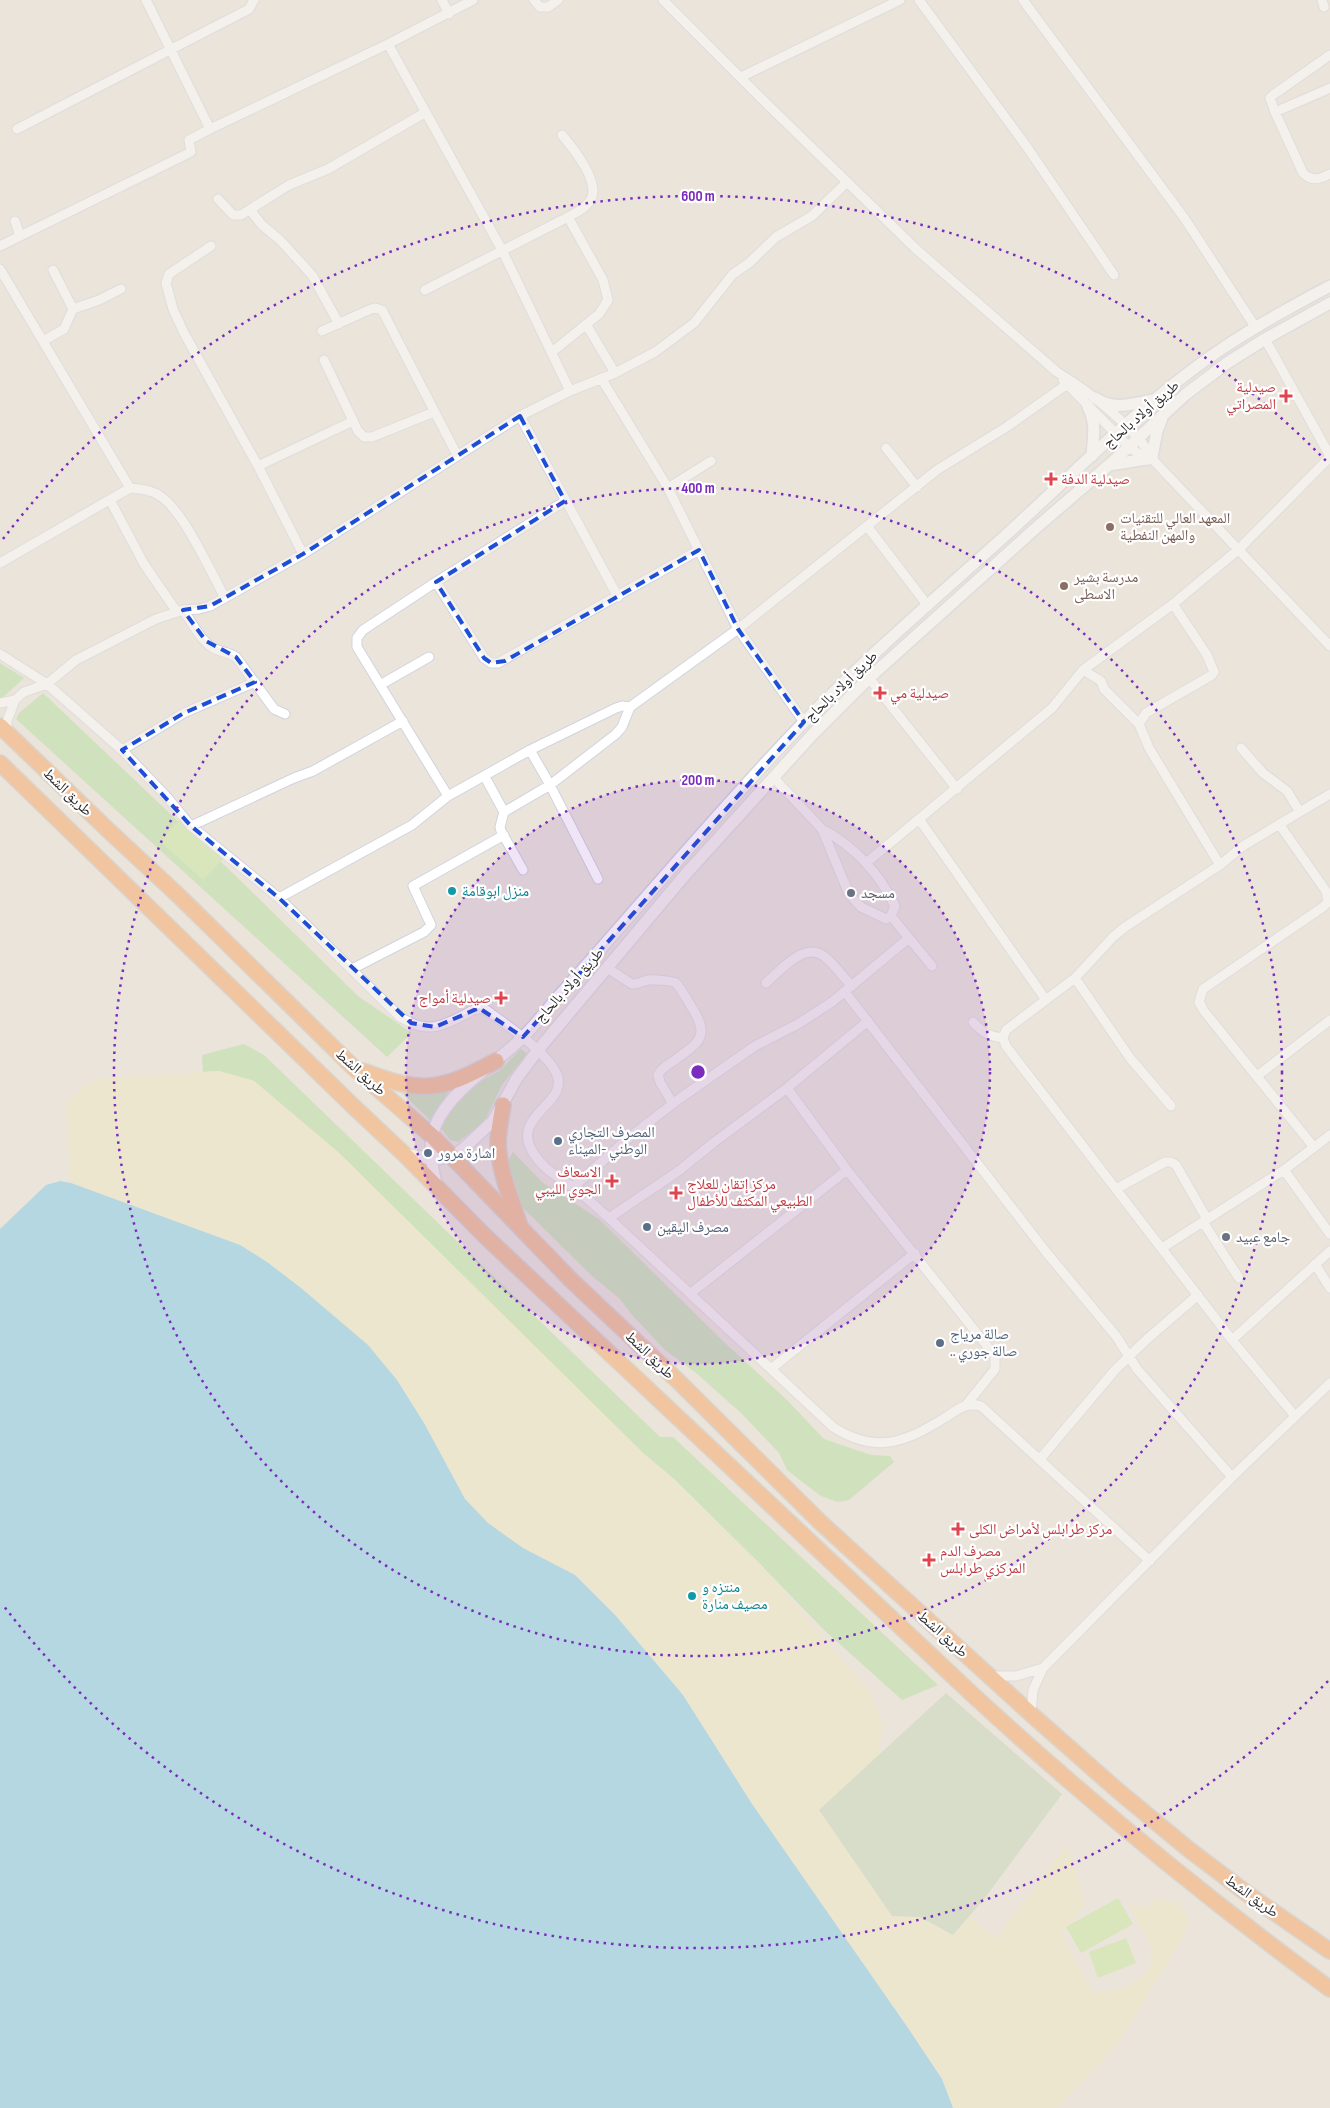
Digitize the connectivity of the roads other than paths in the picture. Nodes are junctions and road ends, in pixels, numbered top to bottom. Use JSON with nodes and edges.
{"nodes":[{"id":1,"x":146,"y":0,"type":"edge"},
{"id":2,"x":254,"y":0,"type":"edge"},
{"id":3,"x":442,"y":0,"type":"edge"},
{"id":4,"x":473,"y":0,"type":"edge"},
{"id":5,"x":534,"y":0,"type":"edge"},
{"id":6,"x":558,"y":0,"type":"edge"},
{"id":7,"x":663,"y":0,"type":"edge"},
{"id":8,"x":900,"y":0,"type":"edge"},
{"id":9,"x":919,"y":0,"type":"edge"},
{"id":10,"x":1022,"y":0,"type":"edge"},
{"id":11,"x":449,"y":14,"type":"junction"},
{"id":12,"x":388,"y":44,"type":"junction"},
{"id":13,"x":170,"y":50,"type":"junction"},
{"id":14,"x":1330,"y":55,"type":"edge"},
{"id":15,"x":740,"y":77,"type":"junction"},
{"id":16,"x":1330,"y":88,"type":"edge"},
{"id":17,"x":426,"y":112,"type":"junction"},
{"id":18,"x":1275,"y":112,"type":"junction"},
{"id":19,"x":17,"y":129,"type":"dead end"},
{"id":20,"x":210,"y":129,"type":"junction"},
{"id":21,"x":562,"y":135,"type":"dead end"},
{"id":22,"x":1330,"y":174,"type":"edge"},
{"id":23,"x":847,"y":182,"type":"junction"},
{"id":24,"x":218,"y":199,"type":"dead end"},
{"id":25,"x":250,"y":210,"type":"junction"},
{"id":26,"x":568,"y":217,"type":"junction"},
{"id":27,"x":15,"y":221,"type":"dead end"},
{"id":28,"x":20,"y":236,"type":"junction"},
{"id":29,"x":0,"y":246,"type":"edge"},
{"id":30,"x":211,"y":246,"type":"dead end"},
{"id":31,"x":502,"y":250,"type":"junction"},
{"id":32,"x":0,"y":269,"type":"edge"},
{"id":33,"x":53,"y":270,"type":"dead end"},
{"id":34,"x":1114,"y":275,"type":"dead end"},
{"id":35,"x":1330,"y":286,"type":"edge"},
{"id":36,"x":121,"y":289,"type":"dead end"},
{"id":37,"x":425,"y":290,"type":"dead end"},
{"id":38,"x":1330,"y":303,"type":"edge"},
{"id":39,"x":73,"y":309,"type":"junction"},
{"id":40,"x":339,"y":324,"type":"junction"},
{"id":41,"x":586,"y":324,"type":"junction"},
{"id":42,"x":1256,"y":328,"type":"junction"},
{"id":43,"x":322,"y":331,"type":"dead end"},
{"id":44,"x":1265,"y":339,"type":"junction"},
{"id":45,"x":43,"y":341,"type":"junction"},
{"id":46,"x":552,"y":352,"type":"junction"},
{"id":47,"x":324,"y":360,"type":"dead end"},
{"id":48,"x":1057,"y":372,"type":"junction"},
{"id":49,"x":615,"y":373,"type":"junction"},
{"id":50,"x":601,"y":378,"type":"junction"},
{"id":51,"x":1066,"y":385,"type":"junction"},
{"id":52,"x":570,"y":391,"type":"junction"},
{"id":53,"x":1155,"y":400,"type":"junction"},
{"id":54,"x":1091,"y":403,"type":"junction"},
{"id":55,"x":434,"y":412,"type":"junction"},
{"id":56,"x":1163,"y":414,"type":"junction"},
{"id":57,"x":520,"y":416,"type":"junction"},
{"id":58,"x":353,"y":421,"type":"junction"},
{"id":59,"x":1120,"y":429,"type":"junction"},
{"id":60,"x":1133,"y":443,"type":"junction"},
{"id":61,"x":886,"y":448,"type":"dead end"},
{"id":62,"x":457,"y":455,"type":"junction"},
{"id":63,"x":1092,"y":456,"type":"junction"},
{"id":64,"x":1330,"y":457,"type":"edge"},
{"id":65,"x":1151,"y":460,"type":"junction"},
{"id":66,"x":711,"y":461,"type":"dead end"},
{"id":67,"x":1110,"y":465,"type":"junction"},
{"id":68,"x":258,"y":466,"type":"junction"},
{"id":69,"x":917,"y":486,"type":"junction"},
{"id":70,"x":130,"y":488,"type":"junction"},
{"id":71,"x":668,"y":488,"type":"junction"},
{"id":72,"x":110,"y":500,"type":"junction"},
{"id":73,"x":565,"y":501,"type":"junction"},
{"id":74,"x":867,"y":526,"type":"junction"},
{"id":75,"x":1239,"y":549,"type":"junction"},
{"id":76,"x":699,"y":550,"type":"junction"},
{"id":77,"x":303,"y":554,"type":"junction"},
{"id":78,"x":0,"y":563,"type":"edge"},
{"id":79,"x":436,"y":582,"type":"junction"},
{"id":80,"x":618,"y":597,"type":"junction"},
{"id":81,"x":225,"y":598,"type":"junction"},
{"id":82,"x":1173,"y":604,"type":"junction"},
{"id":83,"x":928,"y":606,"type":"junction"},
{"id":84,"x":180,"y":611,"type":"junction"},
{"id":85,"x":738,"y":629,"type":"junction"},
{"id":86,"x":1330,"y":646,"type":"edge"},
{"id":87,"x":0,"y":654,"type":"edge"},
{"id":88,"x":429,"y":657,"type":"dead end"},
{"id":89,"x":1083,"y":670,"type":"junction"},
{"id":90,"x":28,"y":671,"type":"junction"},
{"id":91,"x":869,"y":678,"type":"junction"},
{"id":92,"x":255,"y":682,"type":"junction"},
{"id":93,"x":46,"y":684,"type":"junction"},
{"id":94,"x":380,"y":686,"type":"junction"},
{"id":95,"x":24,"y":692,"type":"junction"},
{"id":96,"x":15,"y":700,"type":"junction"},
{"id":97,"x":0,"y":703,"type":"edge"},
{"id":98,"x":630,"y":708,"type":"junction"},
{"id":99,"x":285,"y":714,"type":"dead end"},
{"id":100,"x":403,"y":721,"type":"junction"},
{"id":101,"x":804,"y":722,"type":"junction"},
{"id":102,"x":1139,"y":724,"type":"junction"},
{"id":103,"x":3,"y":729,"type":"edge"},
{"id":104,"x":1241,"y":748,"type":"dead end"},
{"id":105,"x":122,"y":750,"type":"junction"},
{"id":106,"x":530,"y":750,"type":"junction"},
{"id":107,"x":0,"y":763,"type":"edge"},
{"id":108,"x":486,"y":777,"type":"junction"},
{"id":109,"x":773,"y":777,"type":"junction"},
{"id":110,"x":550,"y":785,"type":"junction"},
{"id":111,"x":957,"y":789,"type":"junction"},
{"id":112,"x":1330,"y":794,"type":"edge"},
{"id":113,"x":448,"y":796,"type":"junction"},
{"id":114,"x":504,"y":812,"type":"junction"},
{"id":115,"x":1300,"y":812,"type":"junction"},
{"id":116,"x":919,"y":819,"type":"junction"},
{"id":117,"x":1279,"y":824,"type":"junction"},
{"id":118,"x":191,"y":826,"type":"junction"},
{"id":119,"x":822,"y":829,"type":"junction"},
{"id":120,"x":504,"y":835,"type":"junction"},
{"id":121,"x":866,"y":863,"type":"junction"},
{"id":122,"x":1220,"y":865,"type":"junction"},
{"id":123,"x":523,"y":870,"type":"dead end"},
{"id":124,"x":598,"y":879,"type":"dead end"},
{"id":125,"x":279,"y":898,"type":"junction"},
{"id":126,"x":891,"y":916,"type":"junction"},
{"id":127,"x":909,"y":938,"type":"junction"},
{"id":128,"x":932,"y":966,"type":"dead end"},
{"id":129,"x":352,"y":968,"type":"junction"},
{"id":130,"x":607,"y":968,"type":"junction"},
{"id":131,"x":1075,"y":978,"type":"junction"},
{"id":132,"x":766,"y":983,"type":"dead end"},
{"id":133,"x":848,"y":989,"type":"junction"},
{"id":134,"x":1046,"y":1000,"type":"junction"},
{"id":135,"x":868,"y":1020,"type":"junction"},
{"id":136,"x":1330,"y":1020,"type":"edge"},
{"id":137,"x":973,"y":1022,"type":"dead end"},
{"id":138,"x":523,"y":1037,"type":"junction"},
{"id":139,"x":1003,"y":1038,"type":"junction"},
{"id":140,"x":538,"y":1050,"type":"junction"},
{"id":141,"x":496,"y":1061,"type":"junction"},
{"id":142,"x":354,"y":1068,"type":"junction"},
{"id":143,"x":1257,"y":1076,"type":"junction"},
{"id":144,"x":787,"y":1088,"type":"junction"},
{"id":145,"x":673,"y":1104,"type":"junction"},
{"id":146,"x":503,"y":1105,"type":"junction"},
{"id":147,"x":1171,"y":1106,"type":"dead end"},
{"id":148,"x":1330,"y":1135,"type":"edge"},
{"id":149,"x":432,"y":1136,"type":"junction"},
{"id":150,"x":1313,"y":1146,"type":"junction"},
{"id":151,"x":404,"y":1154,"type":"junction"},
{"id":152,"x":452,"y":1157,"type":"junction"},
{"id":153,"x":431,"y":1160,"type":"junction"},
{"id":154,"x":847,"y":1170,"type":"junction"},
{"id":155,"x":1284,"y":1170,"type":"junction"},
{"id":156,"x":573,"y":1187,"type":"junction"},
{"id":157,"x":437,"y":1188,"type":"junction"},
{"id":158,"x":1116,"y":1188,"type":"junction"},
{"id":159,"x":608,"y":1218,"type":"junction"},
{"id":160,"x":1205,"y":1220,"type":"junction"},
{"id":161,"x":521,"y":1230,"type":"junction"},
{"id":162,"x":1330,"y":1234,"type":"edge"},
{"id":163,"x":1162,"y":1248,"type":"junction"},
{"id":164,"x":1330,"y":1251,"type":"edge"},
{"id":165,"x":915,"y":1254,"type":"junction"},
{"id":166,"x":1315,"y":1264,"type":"junction"},
{"id":167,"x":1239,"y":1278,"type":"dead end"},
{"id":168,"x":1330,"y":1288,"type":"edge"},
{"id":169,"x":691,"y":1293,"type":"junction"},
{"id":170,"x":1198,"y":1295,"type":"junction"},
{"id":171,"x":1232,"y":1340,"type":"junction"},
{"id":172,"x":1129,"y":1356,"type":"junction"},
{"id":173,"x":771,"y":1369,"type":"junction"},
{"id":174,"x":1330,"y":1383,"type":"edge"},
{"id":175,"x":966,"y":1406,"type":"junction"},
{"id":176,"x":1295,"y":1416,"type":"junction"},
{"id":177,"x":1040,"y":1459,"type":"junction"},
{"id":178,"x":1232,"y":1477,"type":"junction"},
{"id":179,"x":1150,"y":1561,"type":"junction"},
{"id":180,"x":1043,"y":1668,"type":"junction"},
{"id":181,"x":989,"y":1676,"type":"junction"},
{"id":182,"x":1031,"y":1714,"type":"junction"},
{"id":183,"x":1330,"y":1951,"type":"edge"},
{"id":184,"x":1330,"y":1989,"type":"edge"}],
"edges":[{"from":1,"to":13,"type":"street"},
{"from":2,"to":13,"type":"street"},
{"from":3,"to":11,"type":"street"},
{"from":4,"to":11,"type":"street"},
{"from":5,"to":6,"type":"street"},
{"from":7,"to":15,"type":"street"},
{"from":8,"to":15,"type":"street"},
{"from":9,"to":34,"type":"street"},
{"from":10,"to":42,"type":"street"},
{"from":11,"to":12,"type":"street"},
{"from":12,"to":17,"type":"street"},
{"from":12,"to":20,"type":"street"},
{"from":13,"to":19,"type":"street"},
{"from":13,"to":20,"type":"street"},
{"from":14,"to":18,"type":"street"},
{"from":15,"to":23,"type":"street"},
{"from":16,"to":18,"type":"street"},
{"from":17,"to":25,"type":"street"},
{"from":17,"to":31,"type":"street"},
{"from":18,"to":22,"type":"street"},
{"from":20,"to":28,"type":"street"},
{"from":21,"to":26,"type":"street"},
{"from":23,"to":48,"type":"street"},
{"from":23,"to":49,"type":"street"},
{"from":24,"to":25,"type":"street"},
{"from":25,"to":40,"type":"street"},
{"from":26,"to":31,"type":"street"},
{"from":26,"to":41,"type":"street"},
{"from":27,"to":28,"type":"street"},
{"from":28,"to":29,"type":"street"},
{"from":30,"to":68,"type":"street"},
{"from":31,"to":37,"type":"street"},
{"from":31,"to":46,"type":"street"},
{"from":32,"to":45,"type":"street"},
{"from":33,"to":39,"type":"street"},
{"from":35,"to":42,"type":"main road","name":"طريق أولاد بالحاج"},
{"from":36,"to":39,"type":"street"},
{"from":38,"to":44,"type":"main road","name":"طريق أولاد بالحاج"},
{"from":39,"to":45,"type":"street"},
{"from":40,"to":43,"type":"street"},
{"from":40,"to":55,"type":"street"},
{"from":41,"to":46,"type":"street"},
{"from":41,"to":49,"type":"street"},
{"from":42,"to":53,"type":"main road","name":"طريق أولاد بالحاج"},
{"from":44,"to":56,"type":"main road","name":"طريق أولاد بالحاج"},
{"from":44,"to":64,"type":"street"},
{"from":45,"to":70,"type":"street"},
{"from":46,"to":52,"type":"street"},
{"from":47,"to":58,"type":"street"},
{"from":48,"to":51,"type":"street"},
{"from":48,"to":54,"type":"street"},
{"from":49,"to":50,"type":"street"},
{"from":50,"to":52,"type":"street"},
{"from":50,"to":71,"type":"street"},
{"from":51,"to":54,"type":"street"},
{"from":51,"to":69,"type":"street"},
{"from":52,"to":57,"type":"street"},
{"from":53,"to":54,"type":"main road"},
{"from":53,"to":59,"type":"main road","name":"طريق أولاد بالحاج"},
{"from":54,"to":59,"type":"street"},
{"from":54,"to":63,"type":"main road"},
{"from":55,"to":58,"type":"street"},
{"from":55,"to":62,"type":"street"},
{"from":56,"to":60,"type":"main road","name":"طريق أولاد بالحاج"},
{"from":56,"to":65,"type":"main road"},
{"from":57,"to":62,"type":"street"},
{"from":57,"to":73,"type":"street"},
{"from":58,"to":68,"type":"street"},
{"from":59,"to":60,"type":"street"},
{"from":59,"to":63,"type":"main road","name":"طريق أولاد بالحاج"},
{"from":60,"to":65,"type":"street"},
{"from":60,"to":67,"type":"main road","name":"طريق أولاد بالحاج"},
{"from":61,"to":69,"type":"street"},
{"from":62,"to":77,"type":"street"},
{"from":63,"to":83,"type":"main road","name":"طريق أولاد بالحاج"},
{"from":64,"to":75,"type":"street"},
{"from":65,"to":67,"type":"main road"},
{"from":65,"to":75,"type":"street"},
{"from":66,"to":71,"type":"street"},
{"from":67,"to":91,"type":"main road","name":"طريق أولاد بالحاج"},
{"from":68,"to":77,"type":"street"},
{"from":69,"to":74,"type":"street"},
{"from":70,"to":72,"type":"street"},
{"from":70,"to":81,"type":"street"},
{"from":71,"to":76,"type":"street"},
{"from":72,"to":78,"type":"street"},
{"from":72,"to":84,"type":"street"},
{"from":73,"to":79,"type":"street"},
{"from":73,"to":80,"type":"street"},
{"from":74,"to":83,"type":"street"},
{"from":74,"to":85,"type":"street"},
{"from":75,"to":82,"type":"street"},
{"from":75,"to":86,"type":"street"},
{"from":76,"to":80,"type":"street"},
{"from":76,"to":85,"type":"street"},
{"from":77,"to":81,"type":"street"},
{"from":79,"to":80,"type":"street"},
{"from":79,"to":94,"type":"street"},
{"from":81,"to":84,"type":"street"},
{"from":82,"to":89,"type":"street"},
{"from":82,"to":102,"type":"street"},
{"from":83,"to":101,"type":"main road","name":"طريق أولاد بالحاج"},
{"from":84,"to":92,"type":"street"},
{"from":84,"to":93,"type":"street"},
{"from":85,"to":98,"type":"street"},
{"from":85,"to":101,"type":"street"},
{"from":87,"to":90,"type":"street"},
{"from":88,"to":94,"type":"street"},
{"from":89,"to":102,"type":"street"},
{"from":89,"to":111,"type":"street"},
{"from":90,"to":93,"type":"street"},
{"from":90,"to":95,"type":"street"},
{"from":91,"to":109,"type":"main road","name":"طريق أولاد بالحاج"},
{"from":91,"to":111,"type":"street"},
{"from":92,"to":99,"type":"street"},
{"from":92,"to":105,"type":"street"},
{"from":93,"to":95,"type":"street"},
{"from":93,"to":105,"type":"street"},
{"from":94,"to":100,"type":"street"},
{"from":95,"to":96,"type":"street"},
{"from":96,"to":97,"type":"street"},
{"from":96,"to":103,"type":"street"},
{"from":98,"to":106,"type":"street"},
{"from":98,"to":110,"type":"street"},
{"from":100,"to":113,"type":"street"},
{"from":100,"to":118,"type":"street"},
{"from":101,"to":138,"type":"main road","name":"طريق أولاد بالحاج"},
{"from":102,"to":122,"type":"street"},
{"from":103,"to":142,"type":"highway","name":"طريق الشط"},
{"from":104,"to":115,"type":"street"},
{"from":105,"to":118,"type":"street"},
{"from":106,"to":108,"type":"street"},
{"from":106,"to":110,"type":"street"},
{"from":107,"to":151,"type":"highway","name":"طريق الشط"},
{"from":108,"to":113,"type":"street"},
{"from":108,"to":114,"type":"street"},
{"from":109,"to":119,"type":"street"},
{"from":109,"to":130,"type":"main road","name":"طريق أولاد بالحاج"},
{"from":110,"to":114,"type":"street"},
{"from":110,"to":124,"type":"street"},
{"from":111,"to":116,"type":"street"},
{"from":112,"to":115,"type":"street"},
{"from":113,"to":125,"type":"street"},
{"from":114,"to":120,"type":"street"},
{"from":115,"to":117,"type":"street"},
{"from":116,"to":121,"type":"street"},
{"from":116,"to":134,"type":"street"},
{"from":117,"to":122,"type":"street"},
{"from":117,"to":143,"type":"street"},
{"from":118,"to":125,"type":"street"},
{"from":119,"to":121,"type":"street"},
{"from":119,"to":126,"type":"street"},
{"from":120,"to":123,"type":"street"},
{"from":120,"to":129,"type":"street"},
{"from":121,"to":126,"type":"street"},
{"from":122,"to":131,"type":"street"},
{"from":125,"to":129,"type":"street"},
{"from":126,"to":127,"type":"street"},
{"from":127,"to":128,"type":"street"},
{"from":127,"to":133,"type":"street"},
{"from":129,"to":138,"type":"street"},
{"from":130,"to":140,"type":"main road","name":"طريق أولاد بالحاج"},
{"from":130,"to":145,"type":"street"},
{"from":131,"to":134,"type":"street"},
{"from":131,"to":147,"type":"street"},
{"from":132,"to":133,"type":"street"},
{"from":133,"to":135,"type":"street"},
{"from":133,"to":145,"type":"street"},
{"from":134,"to":139,"type":"street"},
{"from":135,"to":144,"type":"street"},
{"from":135,"to":172,"type":"street"},
{"from":136,"to":143,"type":"street"},
{"from":137,"to":139,"type":"street"},
{"from":138,"to":140,"type":"street"},
{"from":138,"to":141,"type":"main road","name":"طريق أولاد بالحاج"},
{"from":139,"to":158,"type":"street"},
{"from":140,"to":146,"type":"main road","name":"طريق أولاد بالحاج"},
{"from":140,"to":156,"type":"street"},
{"from":141,"to":142,"type":"highway"},
{"from":141,"to":149,"type":"main road","name":"طريق أولاد بالحاج"},
{"from":142,"to":149,"type":"highway","name":"طريق الشط"},
{"from":143,"to":150,"type":"street"},
{"from":144,"to":154,"type":"street"},
{"from":144,"to":159,"type":"street"},
{"from":145,"to":156,"type":"street"},
{"from":146,"to":152,"type":"main road","name":"طريق أولاد بالحاج"},
{"from":146,"to":161,"type":"highway"},
{"from":148,"to":150,"type":"street"},
{"from":149,"to":152,"type":"highway","name":"طريق الشط"},
{"from":149,"to":153,"type":"main road","name":"طريق أولاد بالحاج"},
{"from":150,"to":155,"type":"street"},
{"from":151,"to":153,"type":"main road"},
{"from":151,"to":157,"type":"highway","name":"طريق الشط"},
{"from":152,"to":153,"type":"main road"},
{"from":152,"to":161,"type":"highway","name":"طريق الشط"},
{"from":153,"to":157,"type":"main road","name":"طريق أولاد بالحاج"},
{"from":154,"to":165,"type":"street"},
{"from":154,"to":169,"type":"street"},
{"from":155,"to":160,"type":"street"},
{"from":155,"to":162,"type":"street"},
{"from":156,"to":159,"type":"street"},
{"from":157,"to":184,"type":"highway","name":"طريق الشط"},
{"from":158,"to":160,"type":"street"},
{"from":158,"to":163,"type":"street"},
{"from":159,"to":169,"type":"street"},
{"from":160,"to":163,"type":"street"},
{"from":160,"to":167,"type":"street"},
{"from":161,"to":181,"type":"highway","name":"طريق الشط"},
{"from":163,"to":170,"type":"street"},
{"from":164,"to":166,"type":"street"},
{"from":165,"to":173,"type":"street"},
{"from":165,"to":175,"type":"street"},
{"from":166,"to":168,"type":"street"},
{"from":166,"to":171,"type":"street"},
{"from":169,"to":173,"type":"street"},
{"from":170,"to":171,"type":"street"},
{"from":170,"to":172,"type":"street"},
{"from":171,"to":176,"type":"street"},
{"from":172,"to":177,"type":"street"},
{"from":172,"to":178,"type":"street"},
{"from":173,"to":175,"type":"street"},
{"from":174,"to":176,"type":"street"},
{"from":175,"to":177,"type":"street"},
{"from":176,"to":178,"type":"street"},
{"from":177,"to":179,"type":"street"},
{"from":178,"to":179,"type":"street"},
{"from":179,"to":180,"type":"street"},
{"from":180,"to":181,"type":"street"},
{"from":180,"to":182,"type":"street"},
{"from":181,"to":182,"type":"highway","name":"طريق الشط"},
{"from":182,"to":183,"type":"highway","name":"طريق الشط"}]}
